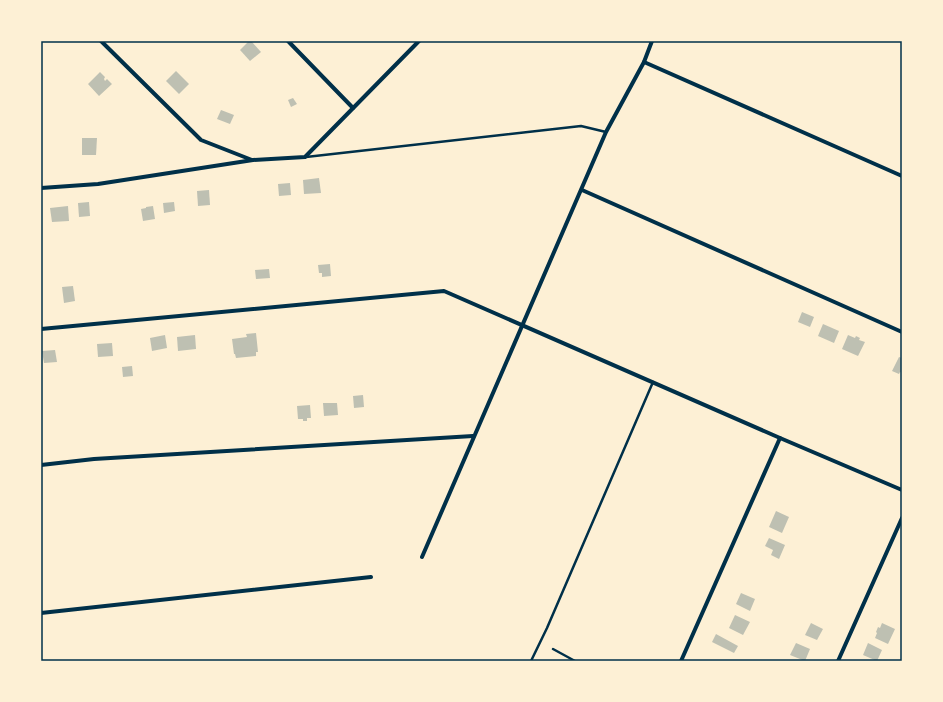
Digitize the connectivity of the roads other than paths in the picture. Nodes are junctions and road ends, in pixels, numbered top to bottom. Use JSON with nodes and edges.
{"nodes":[{"id":1,"x":101,"y":41,"type":"edge"},
{"id":2,"x":288,"y":41,"type":"edge"},
{"id":3,"x":419,"y":41,"type":"edge"},
{"id":4,"x":652,"y":41,"type":"edge"},
{"id":5,"x":644,"y":62,"type":"junction"},
{"id":6,"x":353,"y":108,"type":"junction"},
{"id":7,"x":606,"y":132,"type":"junction"},
{"id":8,"x":305,"y":157,"type":"junction"},
{"id":9,"x":253,"y":160,"type":"junction"},
{"id":10,"x":902,"y":176,"type":"edge"},
{"id":11,"x":42,"y":187,"type":"edge"},
{"id":12,"x":582,"y":190,"type":"junction"},
{"id":13,"x":522,"y":325,"type":"junction"},
{"id":14,"x":41,"y":329,"type":"edge"},
{"id":15,"x":902,"y":332,"type":"edge"},
{"id":16,"x":653,"y":382,"type":"junction"},
{"id":17,"x":473,"y":436,"type":"junction"},
{"id":18,"x":780,"y":438,"type":"junction"},
{"id":19,"x":41,"y":465,"type":"edge"},
{"id":20,"x":902,"y":490,"type":"edge"},
{"id":21,"x":902,"y":518,"type":"edge"},
{"id":22,"x":422,"y":557,"type":"dead end"},
{"id":23,"x":371,"y":577,"type":"dead end"},
{"id":24,"x":41,"y":613,"type":"edge"},
{"id":25,"x":553,"y":649,"type":"dead end"},
{"id":26,"x":531,"y":661,"type":"edge"},
{"id":27,"x":574,"y":661,"type":"edge"},
{"id":28,"x":681,"y":661,"type":"edge"},
{"id":29,"x":838,"y":661,"type":"edge"}],
"edges":[{"from":1,"to":9,"type":"street"},
{"from":2,"to":6,"type":"street"},
{"from":3,"to":6,"type":"street"},
{"from":4,"to":5,"type":"street"},
{"from":5,"to":7,"type":"street"},
{"from":5,"to":10,"type":"street"},
{"from":6,"to":8,"type":"street"},
{"from":7,"to":8,"type":"lane"},
{"from":7,"to":12,"type":"street"},
{"from":8,"to":9,"type":"street"},
{"from":9,"to":11,"type":"street"},
{"from":12,"to":13,"type":"street"},
{"from":12,"to":15,"type":"street"},
{"from":13,"to":14,"type":"street"},
{"from":13,"to":16,"type":"street"},
{"from":13,"to":17,"type":"street"},
{"from":16,"to":18,"type":"street"},
{"from":16,"to":26,"type":"lane"},
{"from":17,"to":19,"type":"street"},
{"from":17,"to":22,"type":"street"},
{"from":18,"to":20,"type":"street"},
{"from":18,"to":28,"type":"street"},
{"from":21,"to":29,"type":"street"},
{"from":23,"to":24,"type":"street"},
{"from":25,"to":27,"type":"lane"}]}
